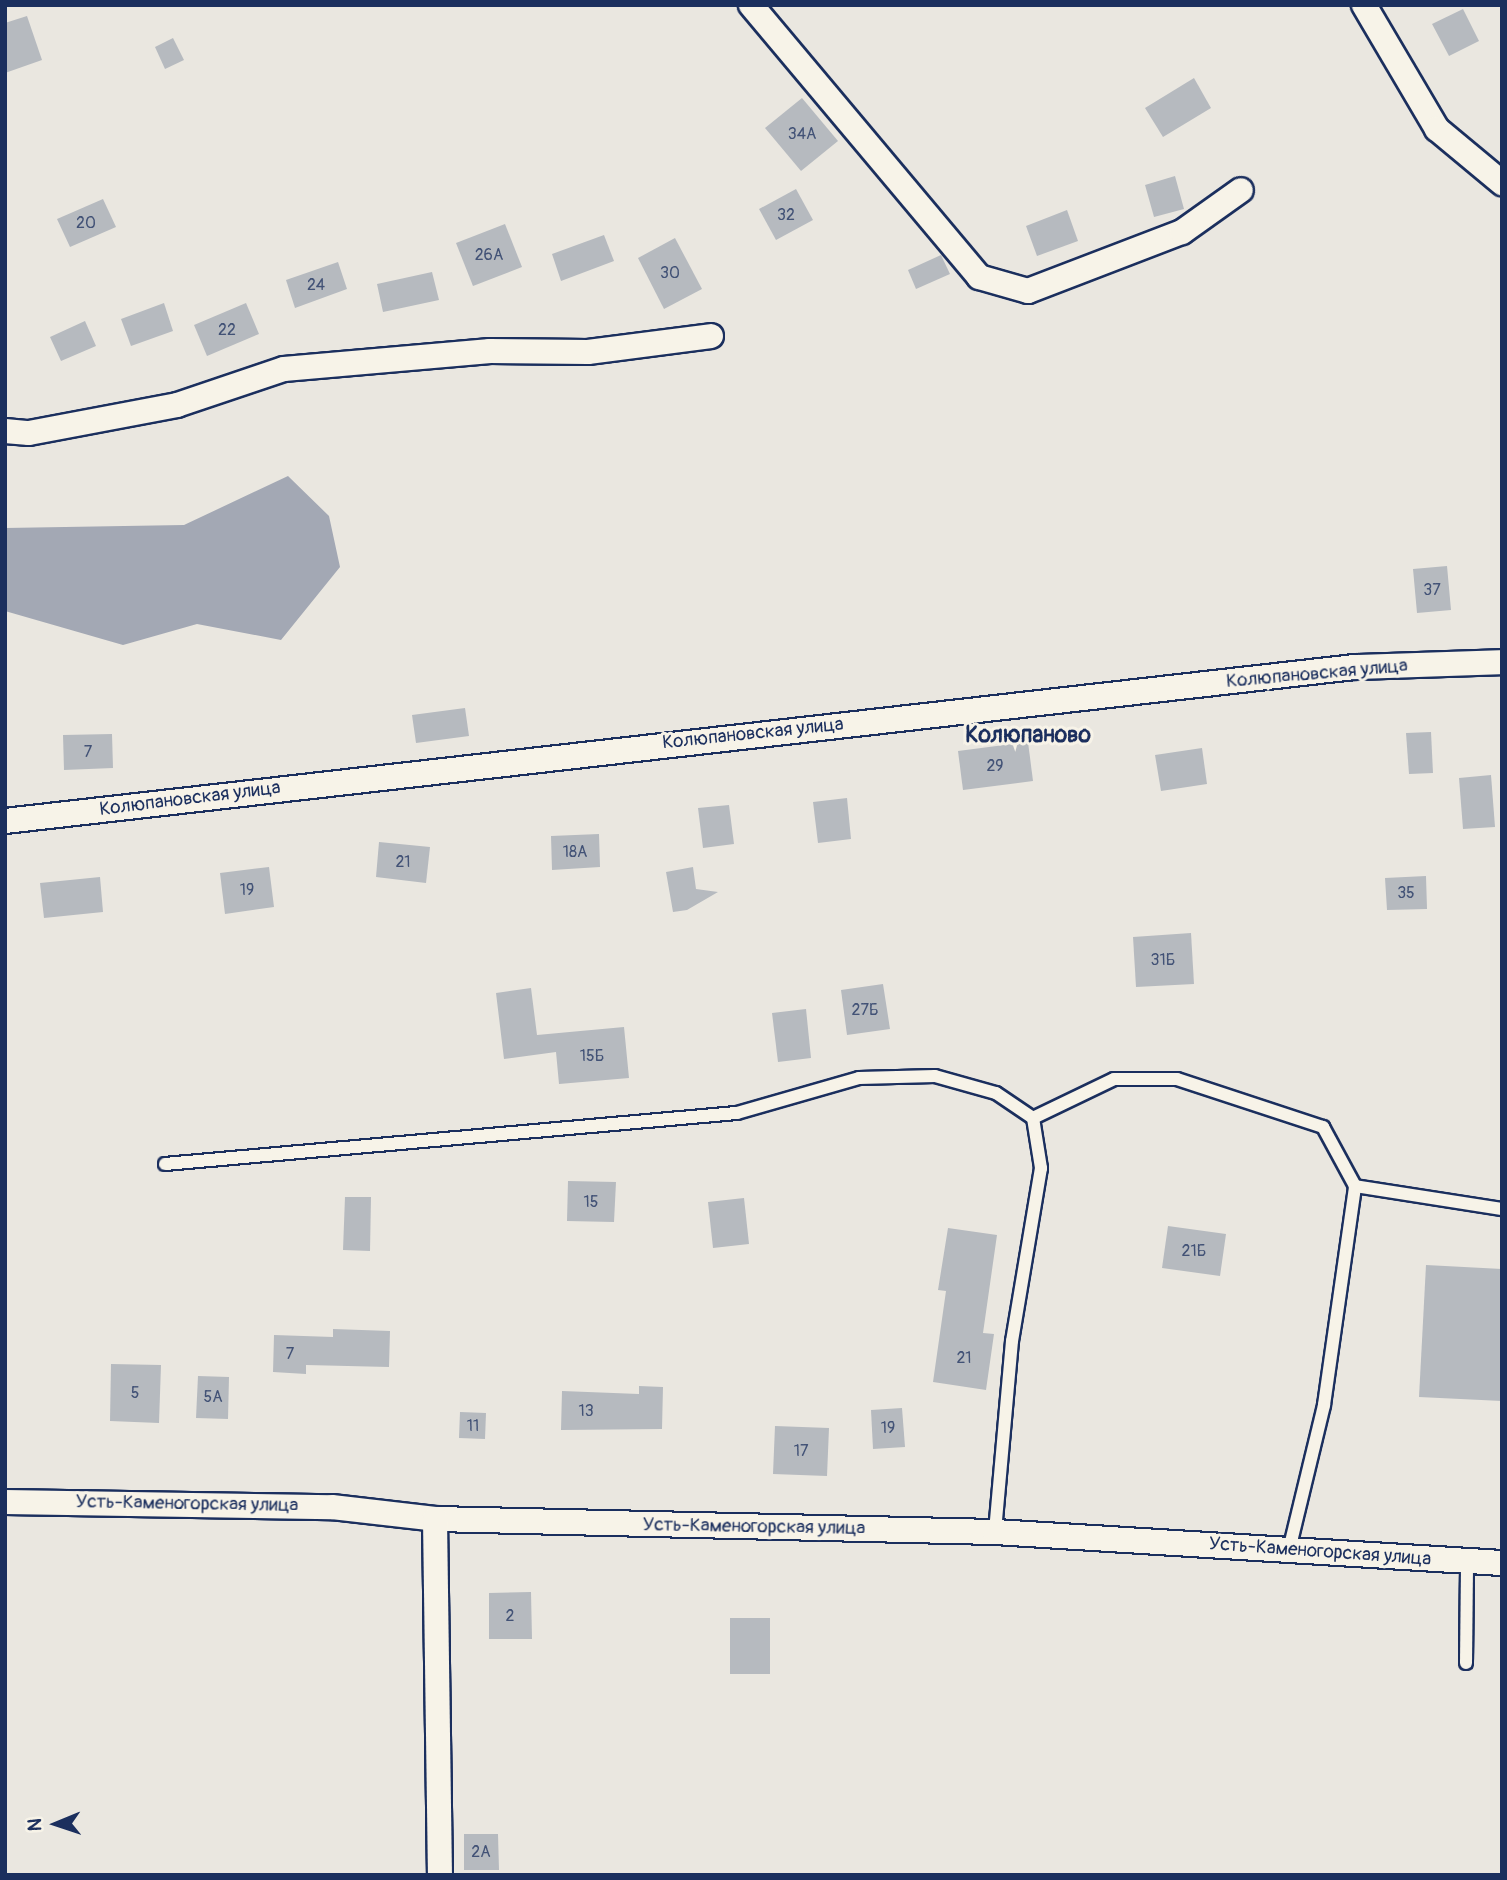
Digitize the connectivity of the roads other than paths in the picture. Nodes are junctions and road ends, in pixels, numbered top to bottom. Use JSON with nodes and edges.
{"nodes":[{"id":1,"x":751,"y":5,"type":"edge"},
{"id":2,"x":1364,"y":5,"type":"edge"},
{"id":3,"x":1502,"y":183,"type":"edge"},
{"id":4,"x":1241,"y":190,"type":"dead end"},
{"id":5,"x":711,"y":336,"type":"dead end"},
{"id":6,"x":5,"y":431,"type":"edge"},
{"id":7,"x":1502,"y":662,"type":"edge"},
{"id":8,"x":5,"y":821,"type":"edge"},
{"id":9,"x":1033,"y":1118,"type":"junction"},
{"id":10,"x":165,"y":1164,"type":"dead end"},
{"id":11,"x":1355,"y":1186,"type":"junction"},
{"id":12,"x":1502,"y":1209,"type":"edge"},
{"id":13,"x":5,"y":1502,"type":"edge"},
{"id":14,"x":435,"y":1519,"type":"junction"},
{"id":15,"x":995,"y":1532,"type":"junction"},
{"id":16,"x":1289,"y":1550,"type":"junction"},
{"id":17,"x":1467,"y":1561,"type":"junction"},
{"id":18,"x":1502,"y":1563,"type":"edge"},
{"id":19,"x":1466,"y":1664,"type":"dead end"},
{"id":20,"x":440,"y":1875,"type":"edge"}],
"edges":[{"from":1,"to":4,"type":"street"},
{"from":2,"to":3,"type":"street"},
{"from":5,"to":6,"type":"street"},
{"from":7,"to":8,"type":"street","name":"Колюпановская улица"},
{"from":9,"to":10,"type":"lane"},
{"from":9,"to":11,"type":"lane"},
{"from":9,"to":15,"type":"lane"},
{"from":11,"to":12,"type":"lane"},
{"from":11,"to":16,"type":"lane"},
{"from":13,"to":14,"type":"street","name":"Усть-Каменогорская улица"},
{"from":14,"to":15,"type":"street","name":"Усть-Каменогорская улица"},
{"from":14,"to":20,"type":"street"},
{"from":15,"to":16,"type":"street","name":"Усть-Каменогорская улица"},
{"from":16,"to":17,"type":"street","name":"Усть-Каменогорская улица"},
{"from":17,"to":18,"type":"street","name":"Усть-Каменогорская улица"},
{"from":17,"to":19,"type":"lane"}]}
